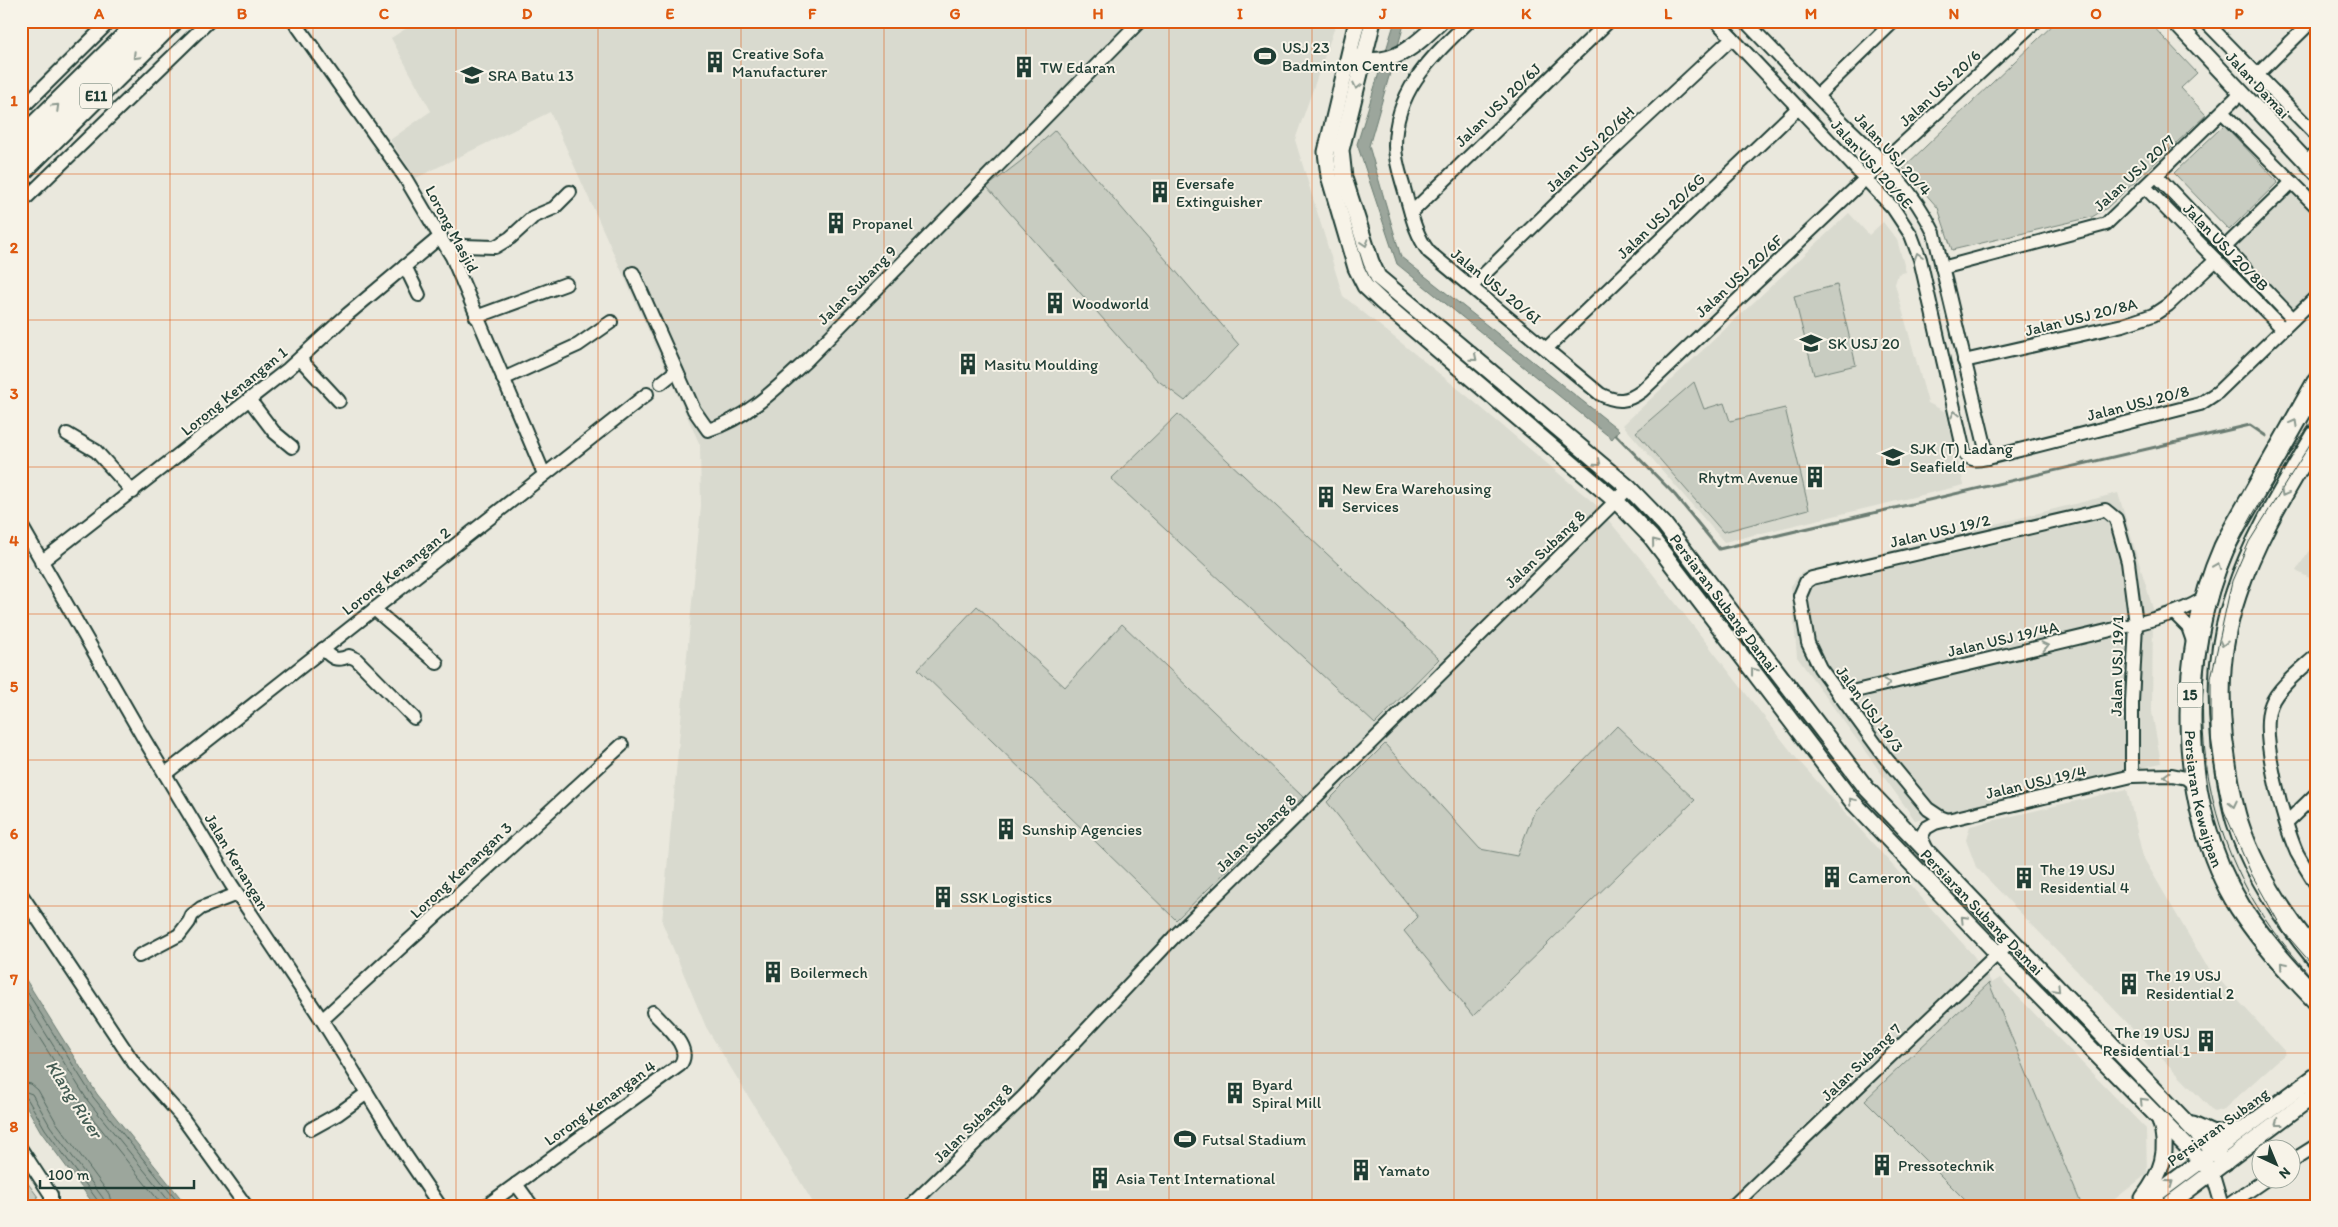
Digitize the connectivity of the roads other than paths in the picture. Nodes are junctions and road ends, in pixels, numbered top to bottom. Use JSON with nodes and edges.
{"nodes":[{"id":1,"x":110,"y":21,"type":"edge"},
{"id":2,"x":143,"y":21,"type":"edge"},
{"id":3,"x":171,"y":21,"type":"edge"},
{"id":4,"x":209,"y":21,"type":"edge"},
{"id":5,"x":294,"y":21,"type":"edge"},
{"id":6,"x":1140,"y":21,"type":"edge"},
{"id":7,"x":1357,"y":21,"type":"edge"},
{"id":8,"x":1373,"y":21,"type":"edge"},
{"id":9,"x":1441,"y":21,"type":"edge"},
{"id":10,"x":1469,"y":21,"type":"edge"},
{"id":11,"x":1609,"y":21,"type":"edge"},
{"id":12,"x":1716,"y":21,"type":"edge"},
{"id":13,"x":1894,"y":21,"type":"edge"},
{"id":14,"x":2036,"y":21,"type":"edge"},
{"id":15,"x":2174,"y":21,"type":"edge"},
{"id":16,"x":2205,"y":21,"type":"edge"},
{"id":17,"x":2312,"y":21,"type":"edge"},
{"id":18,"x":1751,"y":24,"type":"edge"},
{"id":19,"x":1732,"y":38,"type":"junction"},
{"id":20,"x":1360,"y":58,"type":"junction"},
{"id":21,"x":2257,"y":75,"type":"junction"},
{"id":22,"x":2242,"y":92,"type":"junction"},
{"id":23,"x":1817,"y":96,"type":"junction"},
{"id":24,"x":1798,"y":108,"type":"junction"},
{"id":25,"x":21,"y":109,"type":"edge"},
{"id":26,"x":2222,"y":112,"type":"junction"},
{"id":27,"x":2317,"y":136,"type":"edge"},
{"id":28,"x":21,"y":141,"type":"edge"},
{"id":29,"x":1883,"y":162,"type":"junction"},
{"id":30,"x":2313,"y":162,"type":"edge"},
{"id":31,"x":21,"y":170,"type":"edge"},
{"id":32,"x":2157,"y":176,"type":"junction"},
{"id":33,"x":1865,"y":178,"type":"junction"},
{"id":34,"x":2292,"y":182,"type":"junction"},
{"id":35,"x":2145,"y":188,"type":"junction"},
{"id":36,"x":570,"y":192,"type":"dead end"},
{"id":37,"x":21,"y":203,"type":"edge"},
{"id":38,"x":2317,"y":207,"type":"edge"},
{"id":39,"x":1411,"y":213,"type":"junction"},
{"id":40,"x":441,"y":236,"type":"junction"},
{"id":41,"x":2225,"y":247,"type":"junction"},
{"id":42,"x":448,"y":250,"type":"junction"},
{"id":43,"x":2216,"y":260,"type":"junction"},
{"id":44,"x":404,"y":266,"type":"junction"},
{"id":45,"x":1942,"y":268,"type":"junction"},
{"id":46,"x":634,"y":273,"type":"dead end"},
{"id":47,"x":566,"y":284,"type":"dead end"},
{"id":48,"x":1472,"y":286,"type":"junction"},
{"id":49,"x":419,"y":294,"type":"dead end"},
{"id":50,"x":2317,"y":296,"type":"edge"},
{"id":51,"x":476,"y":317,"type":"junction"},
{"id":52,"x":2293,"y":319,"type":"junction"},
{"id":53,"x":610,"y":322,"type":"dead end"},
{"id":54,"x":2283,"y":329,"type":"junction"},
{"id":55,"x":1547,"y":348,"type":"junction"},
{"id":56,"x":300,"y":359,"type":"junction"},
{"id":57,"x":1964,"y":361,"type":"junction"},
{"id":58,"x":676,"y":371,"type":"junction"},
{"id":59,"x":503,"y":379,"type":"junction"},
{"id":60,"x":661,"y":383,"type":"dead end"},
{"id":61,"x":2317,"y":383,"type":"edge"},
{"id":62,"x":647,"y":394,"type":"dead end"},
{"id":63,"x":1634,"y":396,"type":"joint"},
{"id":64,"x":249,"y":399,"type":"junction"},
{"id":65,"x":339,"y":402,"type":"dead end"},
{"id":66,"x":68,"y":434,"type":"dead end"},
{"id":67,"x":2317,"y":435,"type":"edge"},
{"id":68,"x":292,"y":447,"type":"dead end"},
{"id":69,"x":1988,"y":458,"type":"junction"},
{"id":70,"x":544,"y":474,"type":"junction"},
{"id":71,"x":1629,"y":488,"type":"junction"},
{"id":72,"x":133,"y":492,"type":"junction"},
{"id":73,"x":1616,"y":502,"type":"junction"},
{"id":74,"x":2098,"y":510,"type":"joint"},
{"id":75,"x":21,"y":525,"type":"edge"},
{"id":76,"x":41,"y":562,"type":"junction"},
{"id":77,"x":1800,"y":596,"type":"joint"},
{"id":78,"x":2207,"y":596,"type":"junction"},
{"id":79,"x":374,"y":609,"type":"junction"},
{"id":80,"x":2174,"y":613,"type":"junction"},
{"id":81,"x":2136,"y":624,"type":"junction"},
{"id":82,"x":323,"y":649,"type":"junction"},
{"id":83,"x":2194,"y":654,"type":"junction"},
{"id":84,"x":2317,"y":655,"type":"edge"},
{"id":85,"x":438,"y":662,"type":"dead end"},
{"id":86,"x":1839,"y":694,"type":"junction"},
{"id":87,"x":414,"y":718,"type":"dead end"},
{"id":88,"x":622,"y":745,"type":"dead end"},
{"id":89,"x":165,"y":774,"type":"junction"},
{"id":90,"x":2132,"y":776,"type":"junction"},
{"id":91,"x":2198,"y":788,"type":"junction"},
{"id":92,"x":2317,"y":793,"type":"edge"},
{"id":93,"x":1948,"y":820,"type":"junction"},
{"id":94,"x":2287,"y":822,"type":"junction"},
{"id":95,"x":1929,"y":854,"type":"junction"},
{"id":96,"x":2317,"y":886,"type":"edge"},
{"id":97,"x":21,"y":894,"type":"edge"},
{"id":98,"x":237,"y":894,"type":"junction"},
{"id":99,"x":2011,"y":941,"type":"junction"},
{"id":100,"x":1998,"y":954,"type":"junction"},
{"id":101,"x":139,"y":956,"type":"dead end"},
{"id":102,"x":2317,"y":958,"type":"edge"},
{"id":103,"x":2317,"y":1000,"type":"edge"},
{"id":104,"x":653,"y":1012,"type":"dead end"},
{"id":105,"x":322,"y":1020,"type":"junction"},
{"id":106,"x":2317,"y":1075,"type":"edge"},
{"id":107,"x":367,"y":1093,"type":"junction"},
{"id":108,"x":2317,"y":1093,"type":"edge"},
{"id":109,"x":2180,"y":1116,"type":"junction"},
{"id":110,"x":2159,"y":1118,"type":"junction"},
{"id":111,"x":2249,"y":1126,"type":"junction"},
{"id":112,"x":311,"y":1130,"type":"dead end"},
{"id":113,"x":2317,"y":1145,"type":"edge"},
{"id":114,"x":21,"y":1149,"type":"edge"},
{"id":115,"x":2214,"y":1152,"type":"junction"},
{"id":116,"x":2300,"y":1156,"type":"edge"},
{"id":117,"x":2201,"y":1161,"type":"junction"},
{"id":118,"x":2225,"y":1163,"type":"junction"},
{"id":119,"x":2212,"y":1172,"type":"junction"},
{"id":120,"x":516,"y":1184,"type":"junction"},
{"id":121,"x":2250,"y":1190,"type":"edge"},
{"id":122,"x":51,"y":1206,"type":"edge"},
{"id":123,"x":246,"y":1206,"type":"edge"},
{"id":124,"x":440,"y":1206,"type":"edge"},
{"id":125,"x":486,"y":1206,"type":"edge"},
{"id":126,"x":532,"y":1206,"type":"edge"},
{"id":127,"x":910,"y":1206,"type":"edge"},
{"id":128,"x":1734,"y":1206,"type":"edge"},
{"id":129,"x":2139,"y":1206,"type":"edge"},
{"id":130,"x":2167,"y":1206,"type":"edge"},
{"id":131,"x":2222,"y":1206,"type":"edge"},
{"id":132,"x":2226,"y":1206,"type":"edge"}],
"edges":[{"from":1,"to":25,"type":"street"},
{"from":28,"to":2,"type":"highway","number":"E11","one_way":true},
{"from":3,"to":31,"type":"highway","number":"E11","one_way":true},
{"from":4,"to":37,"type":"street"},
{"from":5,"to":40,"type":"street","name":"Lorong Masjid"},
{"from":6,"to":58,"type":"street","name":"Jalan Subang 9"},
{"from":7,"to":20,"type":"street","name":"Persiaran Subang Damai"},
{"from":8,"to":20,"type":"street","name":"Persiaran Subang Damai"},
{"from":9,"to":20,"type":"street"},
{"from":10,"to":39,"type":"street","name":"Jalan USJ 20/6I"},
{"from":11,"to":39,"type":"street","name":"Jalan USJ 20/6J"},
{"from":12,"to":19,"type":"street","name":"Jalan USJ 20/6E"},
{"from":13,"to":23,"type":"street"},
{"from":14,"to":29,"type":"street","name":"Jalan USJ 20/6"},
{"from":15,"to":22,"type":"street","name":"Jalan Damai"},
{"from":16,"to":21,"type":"street"},
{"from":17,"to":21,"type":"street"},
{"from":18,"to":23,"type":"street","name":"Jalan USJ 20/4"},
{"from":19,"to":24,"type":"street","name":"Jalan USJ 20/6E"},
{"from":19,"to":48,"type":"street","name":"Jalan USJ 20/6H"},
{"from":20,"to":71,"type":"street","name":"Persiaran Subang Damai","one_way":true},
{"from":20,"to":73,"type":"street","name":"Persiaran Subang Damai"},
{"from":21,"to":27,"type":"street"},
{"from":22,"to":26,"type":"street","name":"Jalan USJ 20/7"},
{"from":22,"to":30,"type":"street","name":"Jalan Damai"},
{"from":23,"to":29,"type":"street","name":"Jalan USJ 20/4"},
{"from":24,"to":33,"type":"street","name":"Jalan USJ 20/6E"},
{"from":24,"to":55,"type":"street","name":"Jalan USJ 20/6G"},
{"from":26,"to":32,"type":"street","name":"Jalan USJ 20/7"},
{"from":26,"to":34,"type":"street"},
{"from":29,"to":33,"type":"street","name":"Jalan USJ 20/6"},
{"from":29,"to":45,"type":"street","name":"Jalan USJ 20/4"},
{"from":32,"to":35,"type":"street","name":"Jalan USJ 20/7"},
{"from":32,"to":41,"type":"street"},
{"from":33,"to":63,"type":"street","name":"Jalan USJ 20/6F"},
{"from":69,"to":33,"type":"street","name":"Jalan USJ 20/6E","one_way":true},
{"from":34,"to":38,"type":"street"},
{"from":34,"to":41,"type":"street"},
{"from":35,"to":43,"type":"street","name":"Jalan USJ 20/8B"},
{"from":35,"to":45,"type":"street","name":"Jalan USJ 20/7"},
{"from":36,"to":42,"type":"street"},
{"from":39,"to":48,"type":"street","name":"Jalan USJ 20/6I"},
{"from":40,"to":42,"type":"street","name":"Lorong Masjid"},
{"from":40,"to":44,"type":"street","name":"Lorong Kenangan 1"},
{"from":41,"to":52,"type":"street"},
{"from":42,"to":51,"type":"street","name":"Lorong Masjid"},
{"from":43,"to":54,"type":"street","name":"Jalan USJ 20/8B"},
{"from":43,"to":57,"type":"street","name":"Jalan USJ 20/8A"},
{"from":44,"to":49,"type":"street"},
{"from":44,"to":56,"type":"street","name":"Lorong Kenangan 1"},
{"from":45,"to":57,"type":"street","name":"Jalan USJ 20/4"},
{"from":46,"to":58,"type":"street","name":"Jalan Subang 9"},
{"from":47,"to":51,"type":"street"},
{"from":48,"to":55,"type":"street","name":"Jalan USJ 20/6I"},
{"from":50,"to":52,"type":"street","name":"Jalan USJ 20/8"},
{"from":51,"to":59,"type":"street","name":"Lorong Masjid"},
{"from":52,"to":54,"type":"street","name":"Jalan USJ 20/8"},
{"from":53,"to":59,"type":"street"},
{"from":54,"to":69,"type":"street","name":"Jalan USJ 20/8"},
{"from":55,"to":63,"type":"street","name":"Jalan USJ 20/6I"},
{"from":56,"to":64,"type":"street","name":"Lorong Kenangan 1"},
{"from":56,"to":65,"type":"street"},
{"from":57,"to":69,"type":"street","name":"Jalan USJ 20/4"},
{"from":58,"to":60,"type":"street"},
{"from":59,"to":70,"type":"street","name":"Lorong Masjid"},
{"from":78,"to":61,"type":"main road","name":"Persiaran Kewajipan","number":"15","one_way":true},
{"from":62,"to":70,"type":"street","name":"Lorong Kenangan 2"},
{"from":64,"to":68,"type":"street"},
{"from":64,"to":72,"type":"street","name":"Lorong Kenangan 1"},
{"from":66,"to":72,"type":"street"},
{"from":67,"to":102,"type":"main road","name":"Persiaran Kewajipan","number":"15","one_way":true},
{"from":70,"to":79,"type":"street","name":"Lorong Kenangan 2"},
{"from":71,"to":73,"type":"street","name":"Jalan Subang 8"},
{"from":71,"to":95,"type":"street","name":"Persiaran Subang Damai"},
{"from":72,"to":76,"type":"street","name":"Lorong Kenangan 1"},
{"from":100,"to":73,"type":"street","name":"Persiaran Subang Damai","one_way":true},
{"from":73,"to":127,"type":"street","name":"Jalan Subang 8"},
{"from":74,"to":77,"type":"street","name":"Jalan USJ 19/2"},
{"from":74,"to":81,"type":"street","name":"Jalan USJ 19/1"},
{"from":75,"to":76,"type":"street","name":"Jalan Kenangan"},
{"from":76,"to":89,"type":"street","name":"Jalan Kenangan"},
{"from":77,"to":86,"type":"street","name":"Jalan USJ 19/3"},
{"from":78,"to":80,"type":"street","name":"Jalan USJ 19/4A"},
{"from":78,"to":83,"type":"main road","name":"Persiaran Kewajipan","number":"15"},
{"from":79,"to":82,"type":"street","name":"Lorong Kenangan 2"},
{"from":79,"to":85,"type":"street"},
{"from":80,"to":81,"type":"street","name":"Jalan USJ 19/4A"},
{"from":80,"to":83,"type":"street"},
{"from":86,"to":81,"type":"street","name":"Jalan USJ 19/4A","one_way":true},
{"from":81,"to":90,"type":"street","name":"Jalan USJ 19/1"},
{"from":82,"to":87,"type":"street"},
{"from":82,"to":89,"type":"street","name":"Lorong Kenangan 2"},
{"from":83,"to":91,"type":"main road","name":"Persiaran Kewajipan","number":"15"},
{"from":84,"to":94,"type":"street"},
{"from":86,"to":93,"type":"street","name":"Jalan USJ 19/3"},
{"from":88,"to":105,"type":"street","name":"Lorong Kenangan 3"},
{"from":89,"to":98,"type":"street","name":"Jalan Kenangan"},
{"from":91,"to":90,"type":"street","name":"Jalan USJ 19/4","one_way":true},
{"from":90,"to":93,"type":"street","name":"Jalan USJ 19/4"},
{"from":103,"to":91,"type":"main road","name":"Persiaran Kewajipan","number":"15","one_way":true},
{"from":92,"to":94,"type":"street"},
{"from":93,"to":95,"type":"street","name":"Jalan USJ 19/4"},
{"from":94,"to":96,"type":"street"},
{"from":95,"to":99,"type":"street","name":"Persiaran Subang Damai"},
{"from":97,"to":123,"type":"street"},
{"from":98,"to":101,"type":"street"},
{"from":98,"to":105,"type":"street","name":"Jalan Kenangan"},
{"from":99,"to":100,"type":"street","name":"Jalan Subang 7"},
{"from":99,"to":109,"type":"street","name":"Persiaran Subang Damai","one_way":true},
{"from":110,"to":100,"type":"street","name":"Persiaran Subang Damai","one_way":true},
{"from":100,"to":128,"type":"street","name":"Jalan Subang 7"},
{"from":104,"to":120,"type":"street","name":"Lorong Kenangan 4"},
{"from":105,"to":107,"type":"street","name":"Jalan Kenangan"},
{"from":106,"to":111,"type":"street","name":"Persiaran Subang"},
{"from":107,"to":112,"type":"street"},
{"from":107,"to":124,"type":"street","name":"Jalan Kenangan"},
{"from":108,"to":118,"type":"street","name":"Persiaran Subang","one_way":true},
{"from":109,"to":111,"type":"street"},
{"from":109,"to":115,"type":"street","name":"Persiaran Subang Damai"},
{"from":110,"to":117,"type":"street","name":"Persiaran Subang Damai"},
{"from":110,"to":129,"type":"street"},
{"from":111,"to":115,"type":"street","name":"Persiaran Subang"},
{"from":113,"to":116,"type":"street"},
{"from":114,"to":122,"type":"street"},
{"from":115,"to":117,"type":"street","name":"Persiaran Subang"},
{"from":115,"to":118,"type":"street","name":"Persiaran Subang Damai"},
{"from":117,"to":119,"type":"street","name":"Persiaran Subang Damai"},
{"from":129,"to":117,"type":"street","name":"Persiaran Subang","one_way":true},
{"from":118,"to":119,"type":"street","name":"Persiaran Subang"},
{"from":119,"to":130,"type":"street","name":"Persiaran Subang"},
{"from":119,"to":131,"type":"street"},
{"from":120,"to":125,"type":"street","name":"Lorong Kenangan 4"},
{"from":120,"to":126,"type":"street"},
{"from":121,"to":132,"type":"street"}]}
